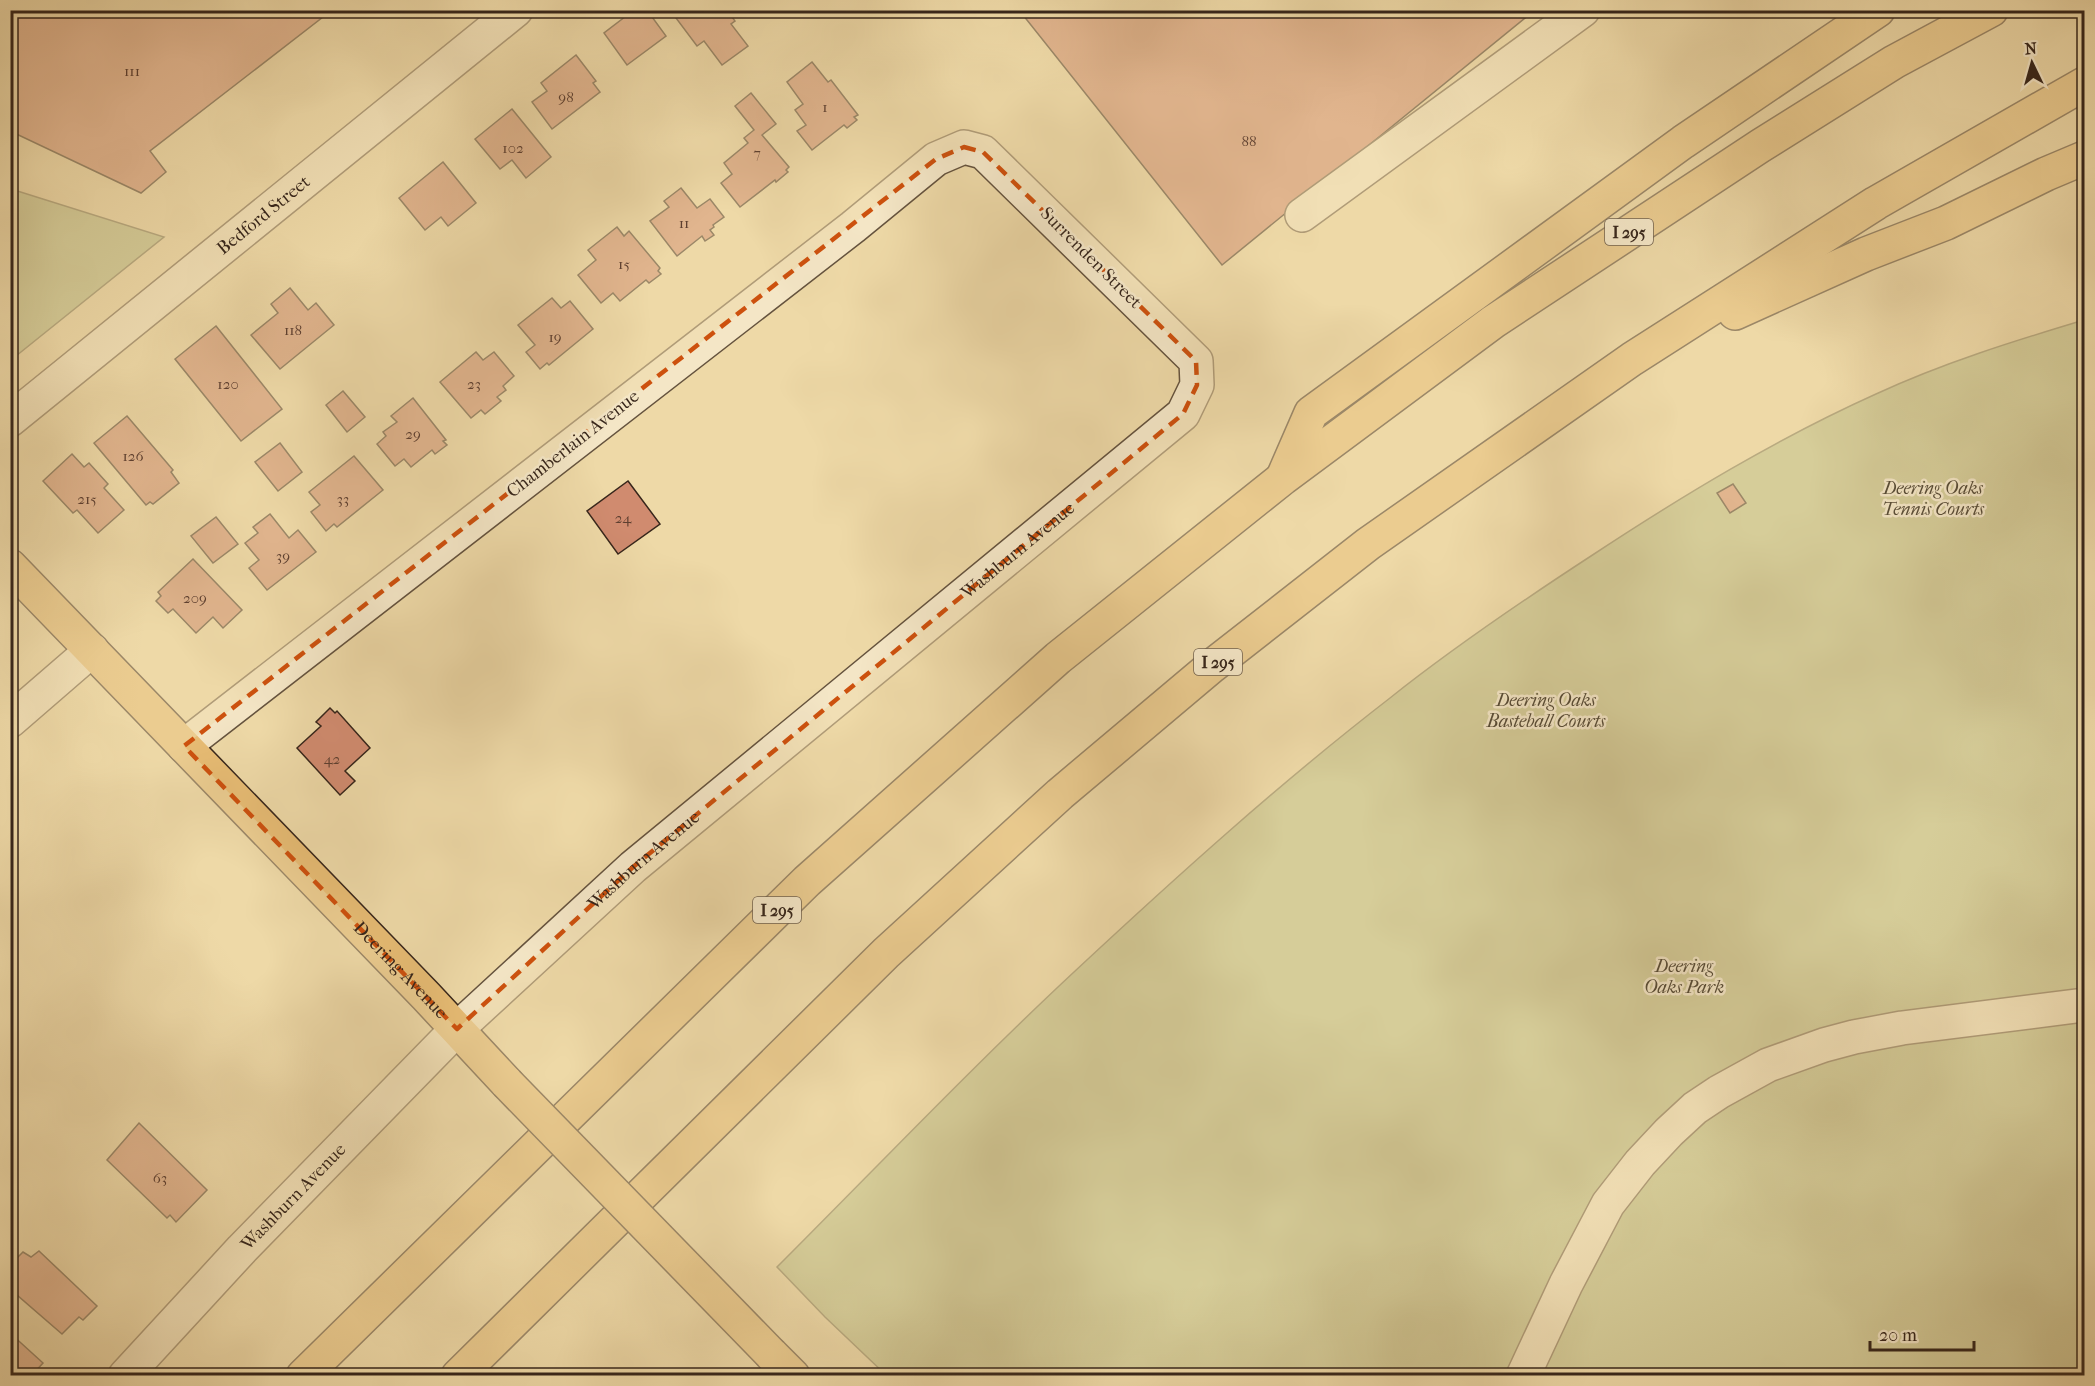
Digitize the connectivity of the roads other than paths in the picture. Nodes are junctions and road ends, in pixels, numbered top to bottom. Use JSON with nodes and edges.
{"nodes":[{"id":1,"x":516,"y":10,"type":"edge"},
{"id":2,"x":1583,"y":10,"type":"edge"},
{"id":3,"x":1878,"y":10,"type":"edge"},
{"id":4,"x":1991,"y":10,"type":"edge"},
{"id":5,"x":2085,"y":84,"type":"edge"},
{"id":6,"x":964,"y":147,"type":"joint"},
{"id":7,"x":2085,"y":158,"type":"edge"},
{"id":8,"x":1302,"y":215,"type":"dead end"},
{"id":9,"x":1632,"y":359,"type":"junction"},
{"id":10,"x":1197,"y":385,"type":"joint"},
{"id":11,"x":10,"y":420,"type":"edge"},
{"id":12,"x":1282,"y":478,"type":"junction"},
{"id":13,"x":10,"y":566,"type":"edge"},
{"id":14,"x":92,"y":650,"type":"junction"},
{"id":15,"x":10,"y":721,"type":"edge"},
{"id":16,"x":184,"y":746,"type":"junction"},
{"id":17,"x":2085,"y":1005,"type":"edge"},
{"id":18,"x":457,"y":1029,"type":"junction"},
{"id":19,"x":782,"y":1365,"type":"edge"},
{"id":20,"x":125,"y":1376,"type":"edge"},
{"id":21,"x":303,"y":1376,"type":"edge"},
{"id":22,"x":458,"y":1376,"type":"edge"},
{"id":23,"x":1523,"y":1376,"type":"edge"}],
"edges":[{"from":1,"to":11,"type":"street","name":"Bedford Street"},
{"from":2,"to":8,"type":"street"},
{"from":3,"to":12,"type":"main road"},
{"from":4,"to":12,"type":"main road","number":"I 295"},
{"from":5,"to":9,"type":"main road","number":"I 295"},
{"from":6,"to":10,"type":"street","name":"Surrenden Street"},
{"from":6,"to":16,"type":"street","name":"Chamberlain Avenue"},
{"from":7,"to":9,"type":"main road"},
{"from":9,"to":22,"type":"main road","number":"I 295"},
{"from":10,"to":18,"type":"street","name":"Washburn Avenue"},
{"from":12,"to":21,"type":"main road","number":"I 295"},
{"from":13,"to":14,"type":"main road","name":"Deering Avenue"},
{"from":14,"to":15,"type":"street"},
{"from":14,"to":16,"type":"main road","name":"Deering Avenue"},
{"from":16,"to":18,"type":"main road","name":"Deering Avenue"},
{"from":17,"to":23,"type":"street"},
{"from":18,"to":19,"type":"main road","name":"Deering Avenue","bridge":true},
{"from":18,"to":20,"type":"street","name":"Washburn Avenue"}]}
